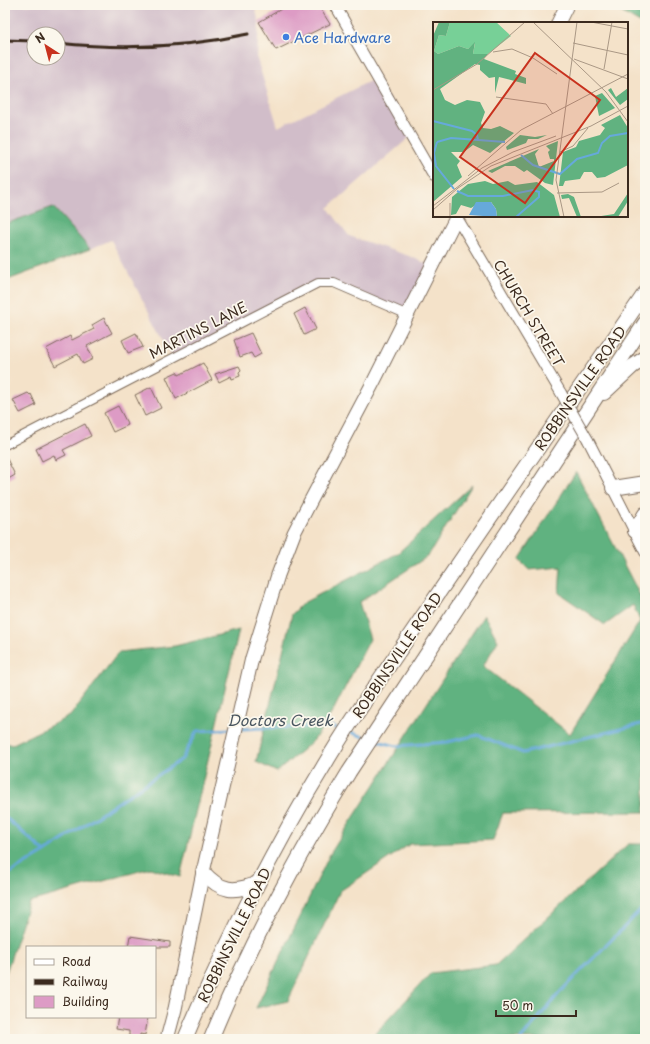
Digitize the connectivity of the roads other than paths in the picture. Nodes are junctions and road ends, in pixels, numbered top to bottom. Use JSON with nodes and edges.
{"nodes":[{"id":1,"x":335,"y":5,"type":"edge"},
{"id":2,"x":567,"y":5,"type":"edge"},
{"id":3,"x":558,"y":22,"type":"edge"},
{"id":4,"x":433,"y":175,"type":"edge"},
{"id":5,"x":457,"y":217,"type":"edge"},
{"id":6,"x":458,"y":217,"type":"edge"},
{"id":7,"x":645,"y":293,"type":"edge"},
{"id":8,"x":408,"y":315,"type":"junction"},
{"id":9,"x":645,"y":323,"type":"edge"},
{"id":10,"x":645,"y":358,"type":"edge"},
{"id":11,"x":586,"y":409,"type":"junction"},
{"id":12,"x":5,"y":445,"type":"edge"},
{"id":13,"x":645,"y":483,"type":"edge"},
{"id":14,"x":613,"y":488,"type":"junction"},
{"id":15,"x":645,"y":514,"type":"edge"},
{"id":16,"x":635,"y":531,"type":"junction"},
{"id":17,"x":645,"y":552,"type":"edge"},
{"id":18,"x":203,"y":872,"type":"junction"},
{"id":19,"x":258,"y":883,"type":"junction"},
{"id":20,"x":167,"y":1039,"type":"edge"},
{"id":21,"x":185,"y":1039,"type":"edge"},
{"id":22,"x":211,"y":1039,"type":"edge"}],
"edges":[{"from":1,"to":4,"type":"street"},
{"from":2,"to":3,"type":"main road"},
{"from":5,"to":8,"type":"main road"},
{"from":6,"to":14,"type":"street","name":"CHURCH STREET","bridge":true},
{"from":7,"to":19,"type":"highway","name":"ROBBINSVILLE ROAD"},
{"from":8,"to":12,"type":"street","name":"MARTINS LANE"},
{"from":8,"to":18,"type":"main road"},
{"from":9,"to":11,"type":"highway","name":"ROBBINSVILLE ROAD"},
{"from":10,"to":11,"type":"highway"},
{"from":11,"to":22,"type":"highway","name":"ROBBINSVILLE ROAD"},
{"from":13,"to":14,"type":"highway"},
{"from":14,"to":16,"type":"street","name":"CHURCH STREET"},
{"from":15,"to":16,"type":"highway"},
{"from":16,"to":17,"type":"street","name":"CHURCH STREET"},
{"from":18,"to":19,"type":"highway"},
{"from":18,"to":20,"type":"main road"},
{"from":19,"to":21,"type":"highway","name":"ROBBINSVILLE ROAD"}]}
